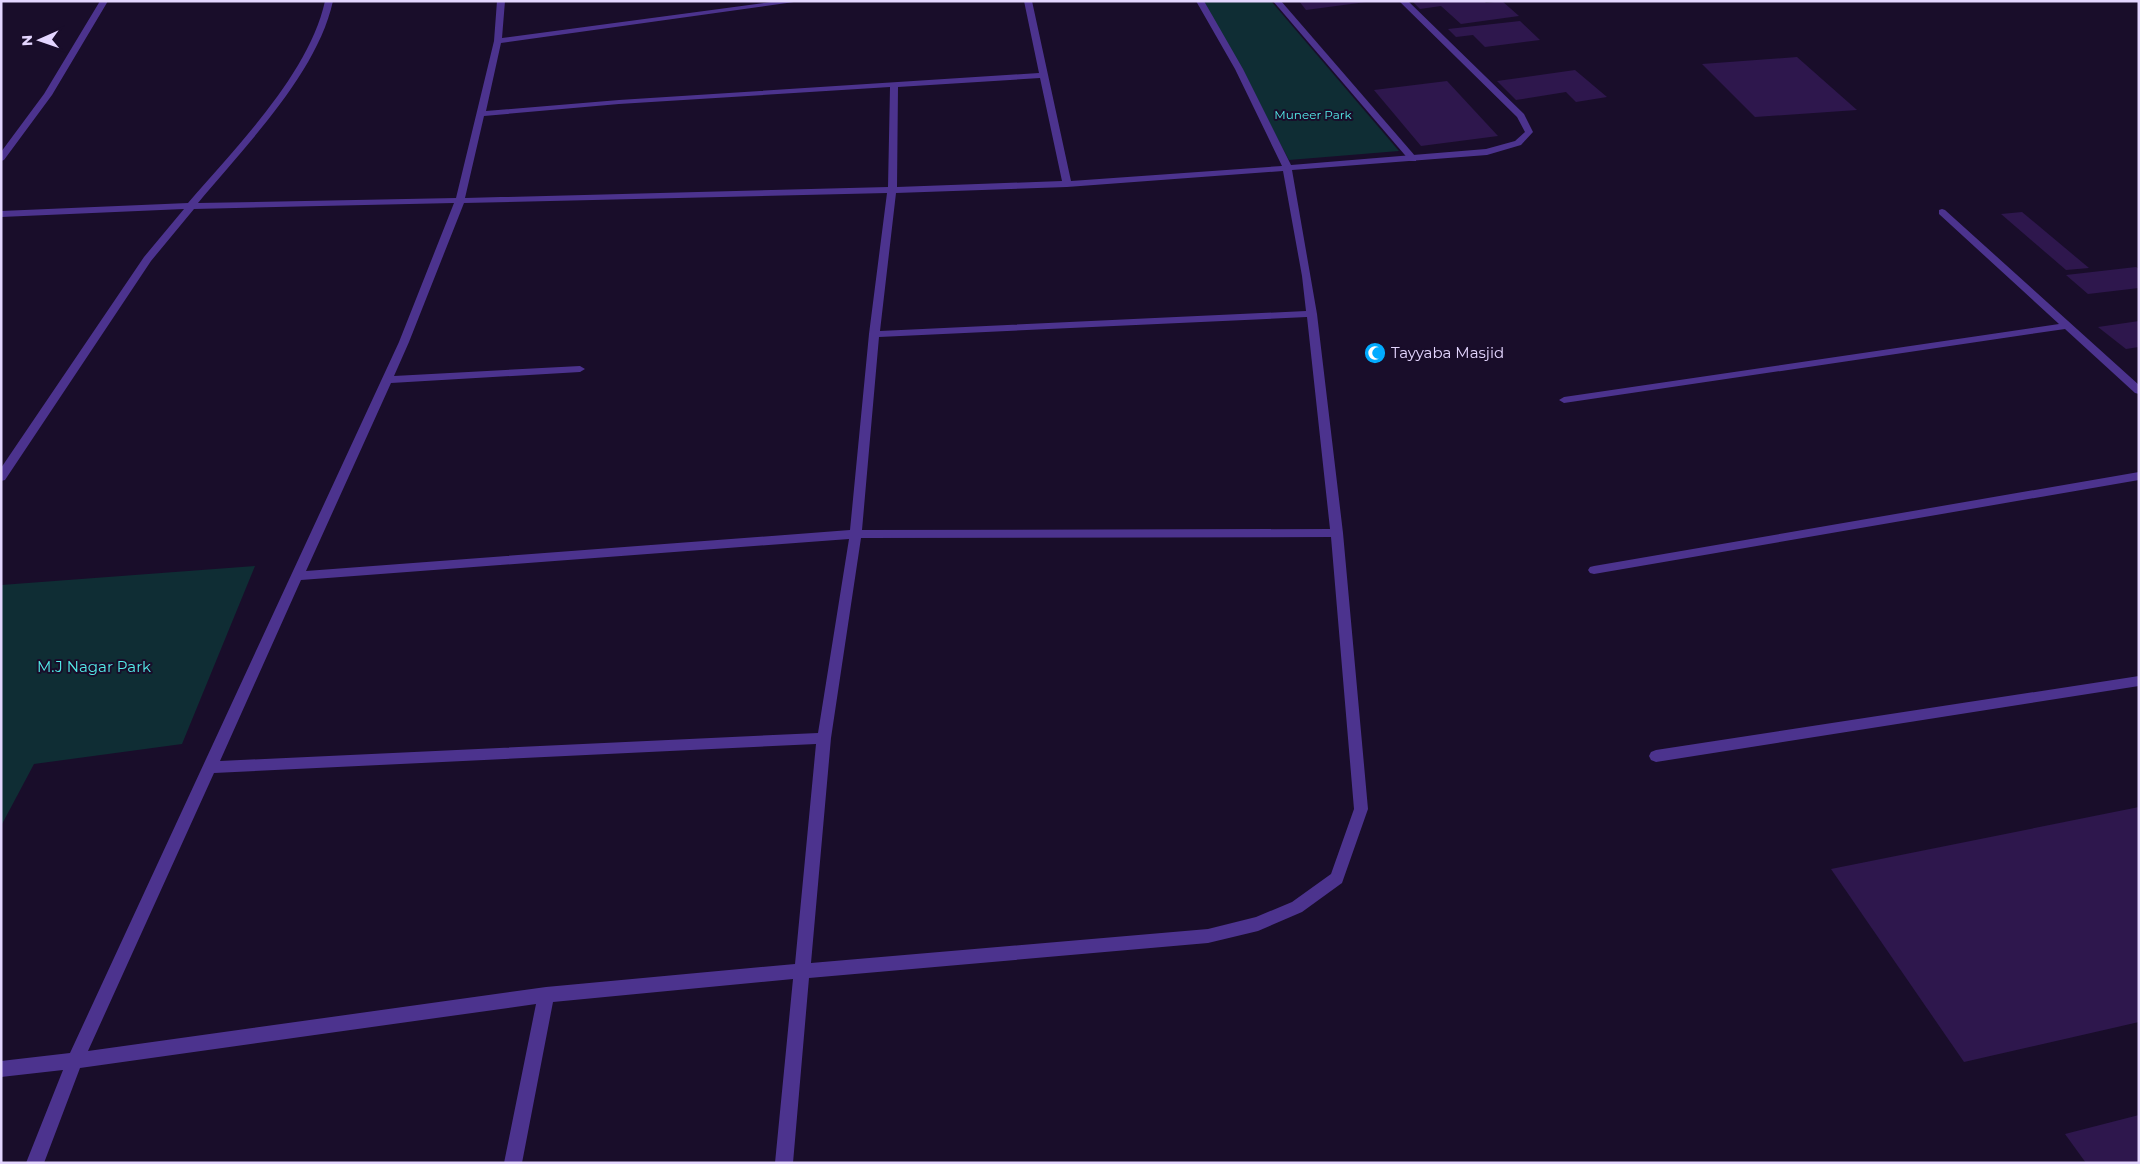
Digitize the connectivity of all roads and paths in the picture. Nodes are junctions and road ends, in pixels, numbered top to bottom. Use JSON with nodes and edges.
{"nodes":[{"id":1,"x":104,"y":1,"type":"edge"},
{"id":2,"x":329,"y":1,"type":"edge"},
{"id":3,"x":501,"y":1,"type":"edge"},
{"id":4,"x":797,"y":1,"type":"edge"},
{"id":5,"x":1028,"y":1,"type":"edge"},
{"id":6,"x":1200,"y":1,"type":"edge"},
{"id":7,"x":1277,"y":1,"type":"edge"},
{"id":8,"x":1403,"y":1,"type":"edge"},
{"id":9,"x":498,"y":41,"type":"junction"},
{"id":10,"x":1044,"y":75,"type":"junction"},
{"id":11,"x":894,"y":84,"type":"junction"},
{"id":12,"x":480,"y":114,"type":"junction"},
{"id":13,"x":1,"y":158,"type":"edge"},
{"id":14,"x":1413,"y":158,"type":"junction"},
{"id":15,"x":1288,"y":167,"type":"junction"},
{"id":16,"x":1067,"y":184,"type":"junction"},
{"id":17,"x":892,"y":190,"type":"junction"},
{"id":18,"x":460,"y":201,"type":"junction"},
{"id":19,"x":189,"y":206,"type":"junction"},
{"id":20,"x":1942,"y":212,"type":"dead end"},
{"id":21,"x":1,"y":214,"type":"edge"},
{"id":22,"x":1312,"y":314,"type":"junction"},
{"id":23,"x":2067,"y":326,"type":"junction"},
{"id":24,"x":874,"y":334,"type":"junction"},
{"id":25,"x":580,"y":369,"type":"dead end"},
{"id":26,"x":387,"y":380,"type":"junction"},
{"id":27,"x":2139,"y":391,"type":"edge"},
{"id":28,"x":1564,"y":400,"type":"dead end"},
{"id":29,"x":2139,"y":476,"type":"edge"},
{"id":30,"x":1,"y":477,"type":"edge"},
{"id":31,"x":1337,"y":533,"type":"junction"},
{"id":32,"x":856,"y":534,"type":"junction"},
{"id":33,"x":1594,"y":570,"type":"dead end"},
{"id":34,"x":297,"y":576,"type":"junction"},
{"id":35,"x":2139,"y":682,"type":"edge"},
{"id":36,"x":824,"y":738,"type":"junction"},
{"id":37,"x":1656,"y":756,"type":"dead end"},
{"id":38,"x":210,"y":767,"type":"junction"},
{"id":39,"x":802,"y":971,"type":"junction"},
{"id":40,"x":546,"y":996,"type":"junction"},
{"id":41,"x":76,"y":1061,"type":"junction"},
{"id":42,"x":1,"y":1069,"type":"edge"},
{"id":43,"x":35,"y":1163,"type":"edge"},
{"id":44,"x":513,"y":1163,"type":"edge"},
{"id":45,"x":784,"y":1163,"type":"edge"}],
"edges":[{"from":1,"to":13,"type":"street"},
{"from":2,"to":19,"type":"street"},
{"from":3,"to":9,"type":"street"},
{"from":4,"to":9,"type":"street"},
{"from":5,"to":10,"type":"street"},
{"from":6,"to":15,"type":"street"},
{"from":7,"to":14,"type":"street"},
{"from":8,"to":14,"type":"street"},
{"from":9,"to":12,"type":"street"},
{"from":10,"to":11,"type":"street"},
{"from":10,"to":16,"type":"street"},
{"from":11,"to":12,"type":"street"},
{"from":11,"to":17,"type":"street"},
{"from":12,"to":18,"type":"street"},
{"from":14,"to":15,"type":"street"},
{"from":15,"to":16,"type":"street"},
{"from":15,"to":22,"type":"street"},
{"from":16,"to":17,"type":"street"},
{"from":17,"to":18,"type":"street"},
{"from":17,"to":24,"type":"street"},
{"from":18,"to":19,"type":"street"},
{"from":18,"to":26,"type":"street"},
{"from":19,"to":21,"type":"street"},
{"from":19,"to":30,"type":"street"},
{"from":20,"to":23,"type":"street"},
{"from":22,"to":24,"type":"street"},
{"from":22,"to":31,"type":"street"},
{"from":23,"to":27,"type":"street"},
{"from":23,"to":28,"type":"street"},
{"from":24,"to":32,"type":"street"},
{"from":25,"to":26,"type":"street"},
{"from":26,"to":34,"type":"street"},
{"from":29,"to":33,"type":"street"},
{"from":31,"to":32,"type":"street"},
{"from":31,"to":39,"type":"street"},
{"from":32,"to":34,"type":"street"},
{"from":32,"to":36,"type":"street"},
{"from":34,"to":38,"type":"street"},
{"from":35,"to":37,"type":"street"},
{"from":36,"to":38,"type":"street"},
{"from":36,"to":39,"type":"street"},
{"from":38,"to":41,"type":"street"},
{"from":39,"to":40,"type":"street"},
{"from":39,"to":45,"type":"street"},
{"from":40,"to":41,"type":"street"},
{"from":40,"to":44,"type":"street"},
{"from":41,"to":42,"type":"street"},
{"from":41,"to":43,"type":"street"}]}
